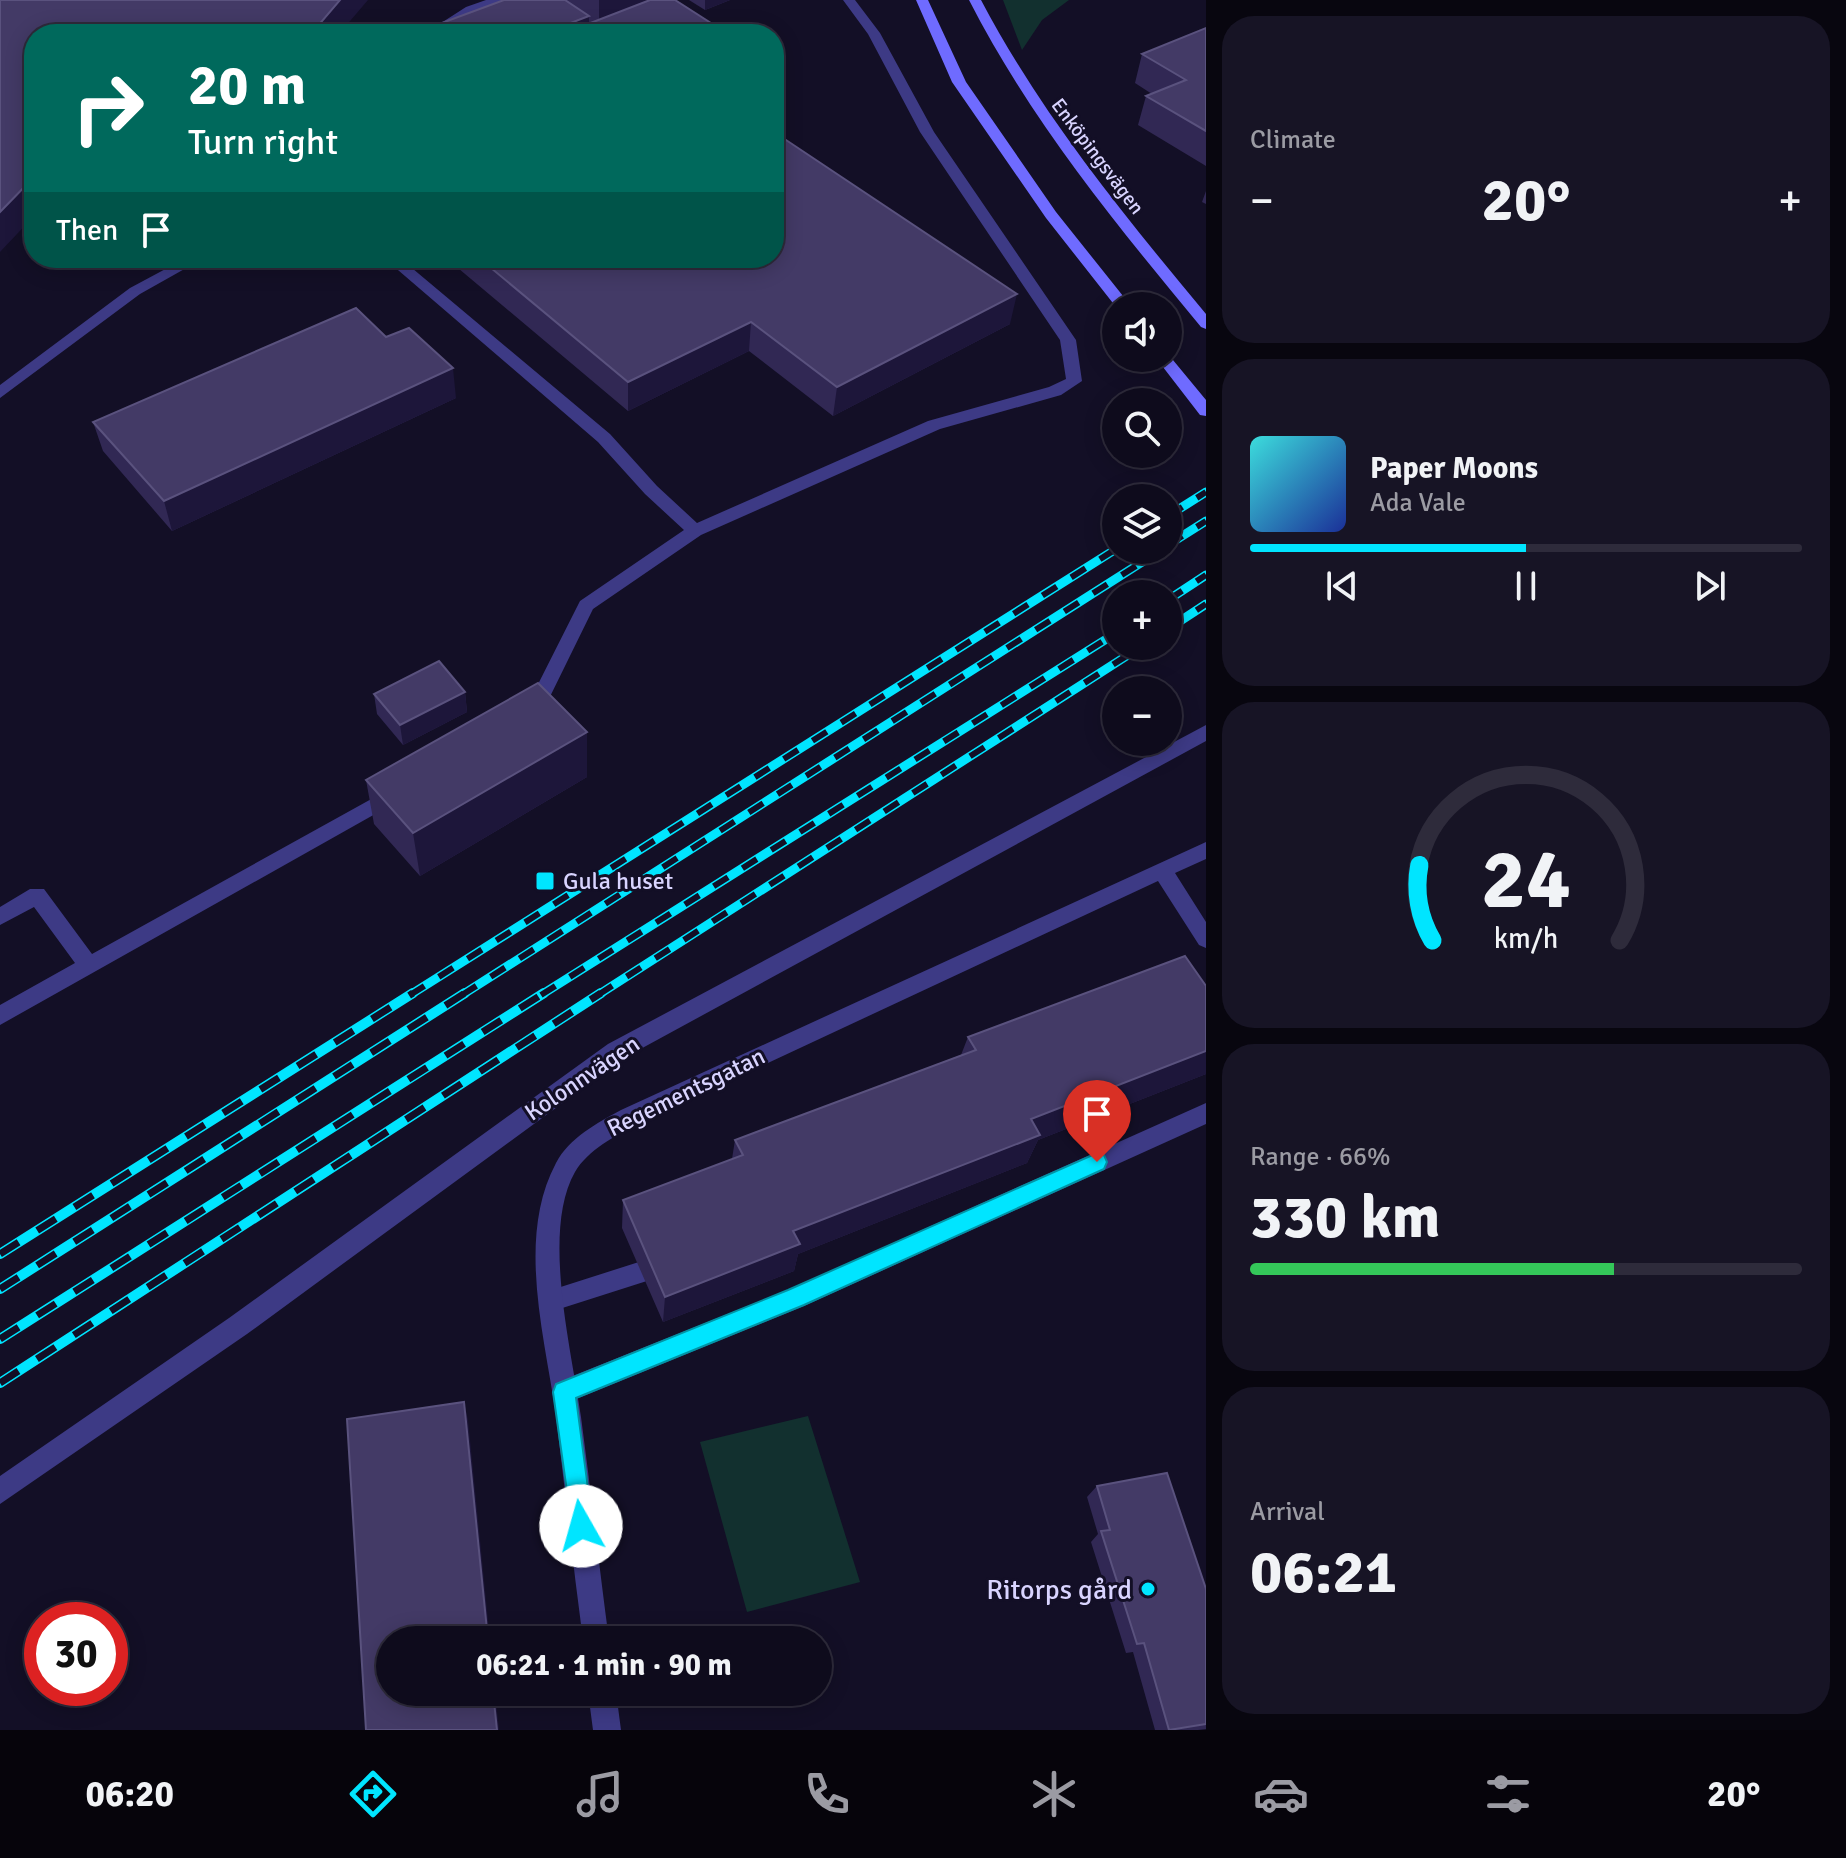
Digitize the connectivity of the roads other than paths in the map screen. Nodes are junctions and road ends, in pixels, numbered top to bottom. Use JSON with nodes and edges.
{"nodes":[{"id":1,"x":497,"y":0,"type":"edge"},
{"id":2,"x":849,"y":0,"type":"edge"},
{"id":3,"x":922,"y":0,"type":"edge"},
{"id":4,"x":975,"y":0,"type":"edge"},
{"id":5,"x":447,"y":24,"type":"edge"},
{"id":6,"x":178,"y":268,"type":"edge"},
{"id":7,"x":403,"y":268,"type":"edge"},
{"id":8,"x":1112,"y":292,"type":"edge"},
{"id":9,"x":1206,"y":324,"type":"edge"},
{"id":10,"x":1175,"y":372,"type":"edge"},
{"id":11,"x":0,"y":393,"type":"edge"},
{"id":12,"x":1202,"y":406,"type":"edge"},
{"id":13,"x":695,"y":531,"type":"junction"},
{"id":14,"x":516,"y":727,"type":"edge"},
{"id":15,"x":1206,"y":732,"type":"edge"},
{"id":16,"x":405,"y":788,"type":"edge"},
{"id":17,"x":1206,"y":850,"type":"edge"},
{"id":18,"x":1161,"y":869,"type":"junction"},
{"id":19,"x":0,"y":917,"type":"edge"},
{"id":20,"x":1206,"y":939,"type":"edge"},
{"id":21,"x":88,"y":964,"type":"junction"},
{"id":22,"x":0,"y":1016,"type":"edge"},
{"id":23,"x":1206,"y":1113,"type":"edge"},
{"id":24,"x":642,"y":1272,"type":"edge"},
{"id":25,"x":553,"y":1300,"type":"junction"},
{"id":26,"x":564,"y":1392,"type":"junction"},
{"id":27,"x":0,"y":1491,"type":"edge"},
{"id":28,"x":594,"y":1626,"type":"edge"},
{"id":29,"x":604,"y":1706,"type":"edge"},
{"id":30,"x":607,"y":1730,"type":"edge"}],
"edges":[{"from":1,"to":5,"type":"street"},
{"from":2,"to":13,"type":"street"},
{"from":3,"to":8,"type":"main road"},
{"from":4,"to":9,"type":"main road","name":"Enköpingsvägen"},
{"from":6,"to":11,"type":"street"},
{"from":7,"to":13,"type":"street"},
{"from":10,"to":12,"type":"main road"},
{"from":13,"to":14,"type":"street"},
{"from":15,"to":27,"type":"street","name":"Kolonnvägen"},
{"from":16,"to":21,"type":"street"},
{"from":17,"to":18,"type":"street","name":"Regementsgatan"},
{"from":18,"to":20,"type":"street"},
{"from":18,"to":25,"type":"street","name":"Regementsgatan"},
{"from":19,"to":21,"type":"street"},
{"from":21,"to":22,"type":"street"},
{"from":23,"to":26,"type":"street"},
{"from":24,"to":25,"type":"street"},
{"from":25,"to":26,"type":"street","name":"Regementsgatan"},
{"from":26,"to":28,"type":"street","name":"Regementsgatan"},
{"from":29,"to":30,"type":"street"}]}
